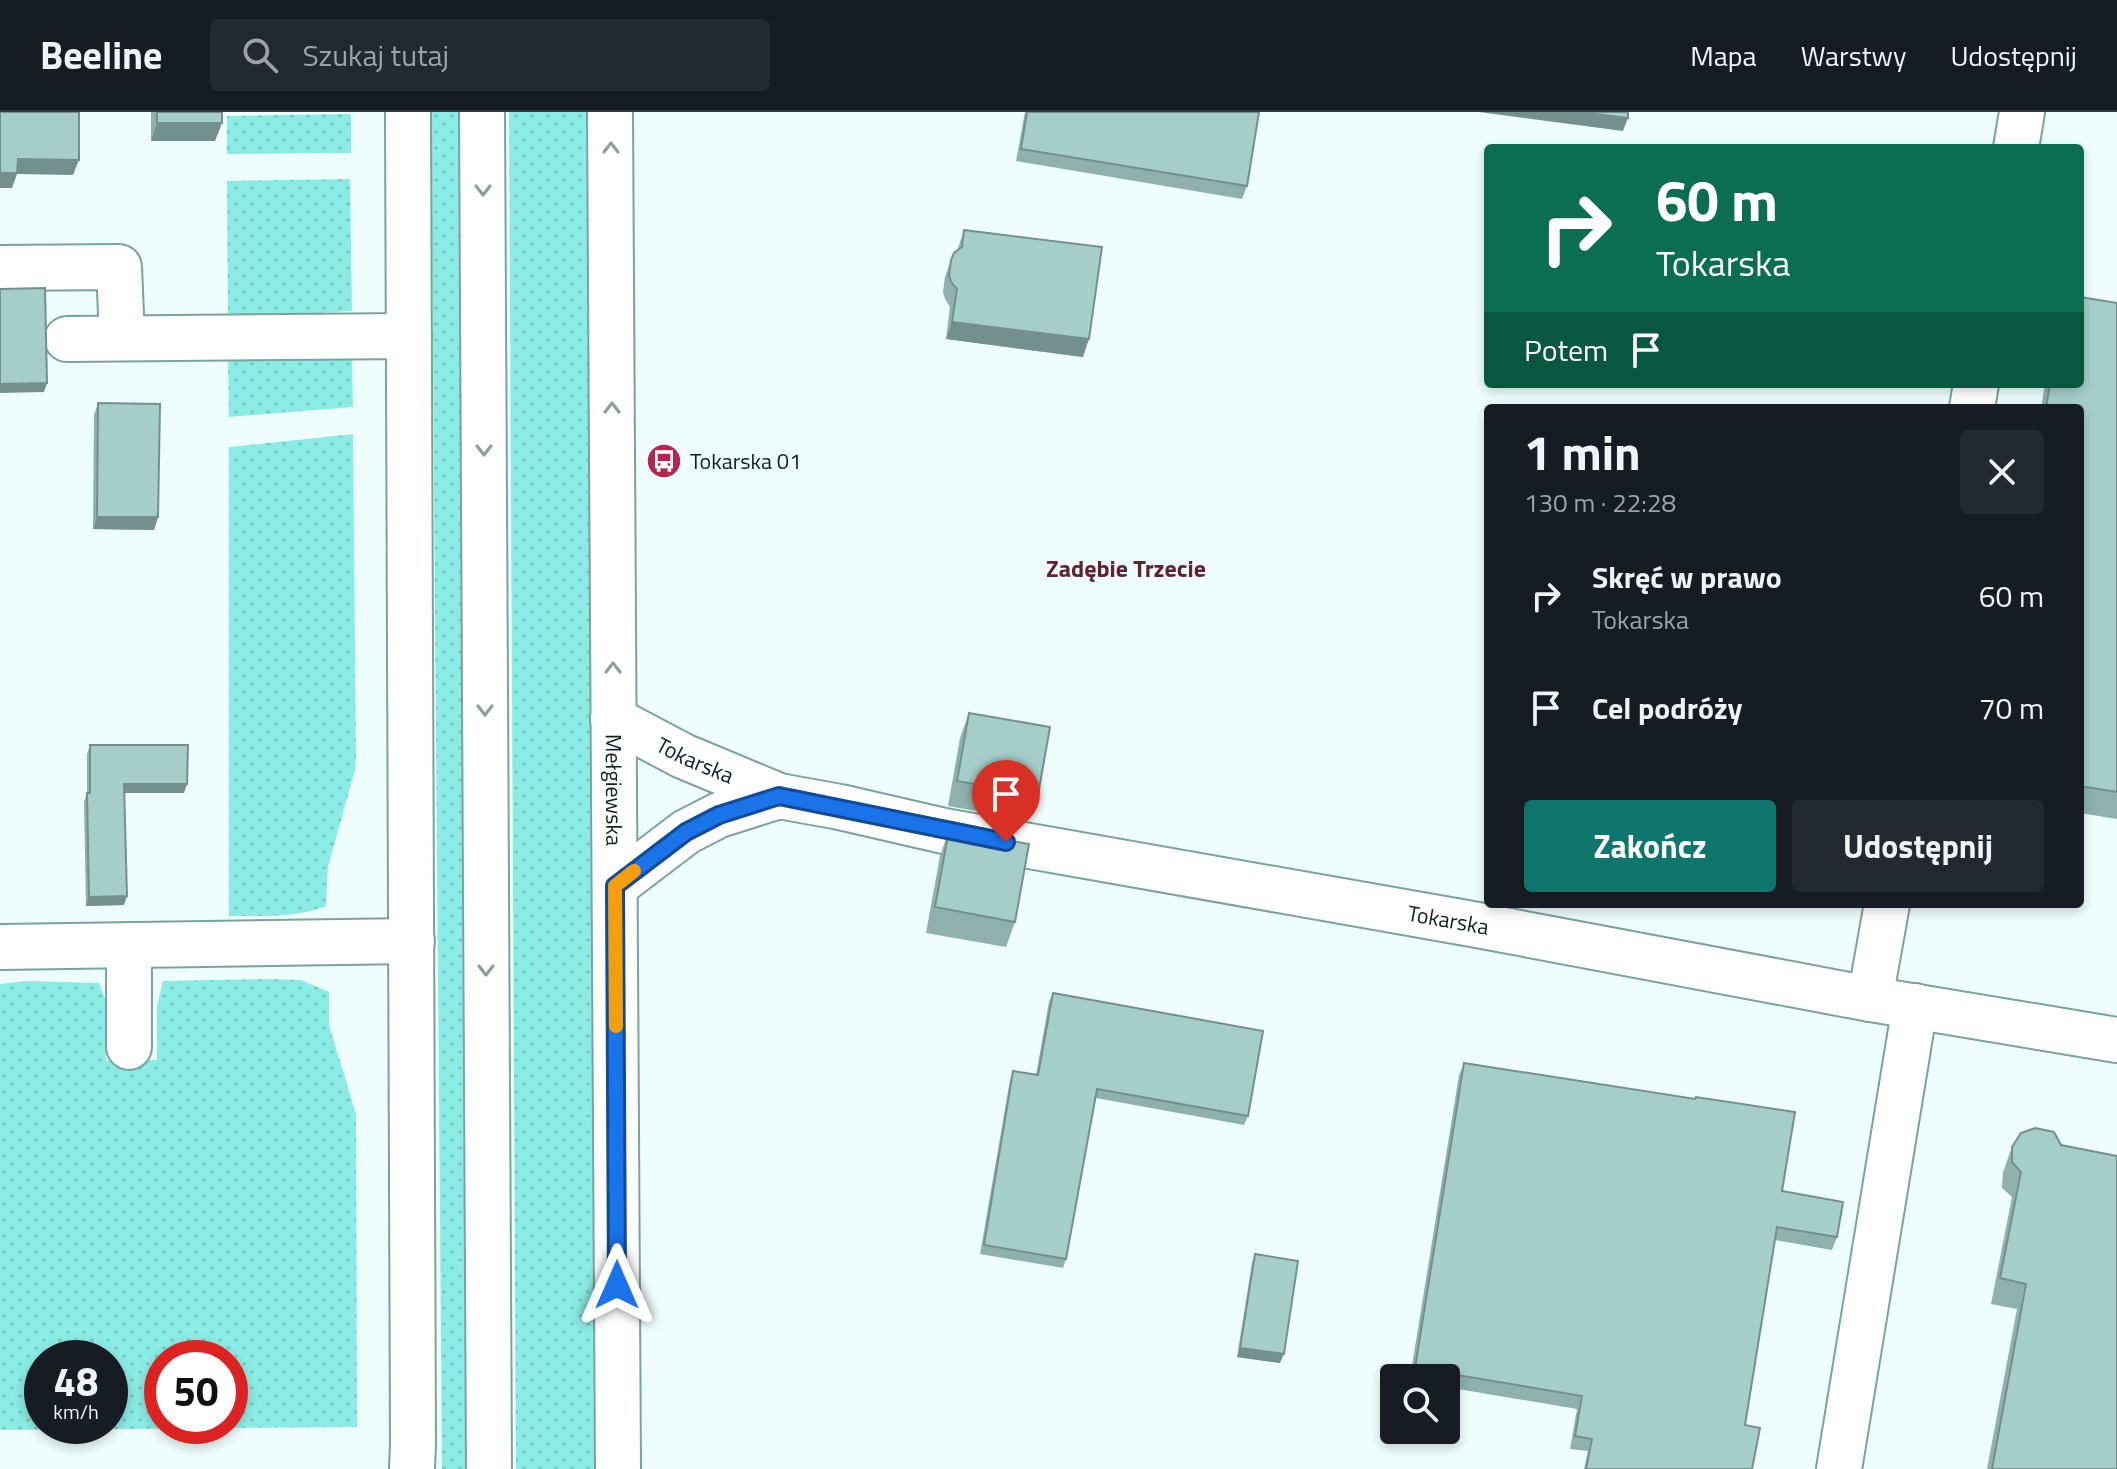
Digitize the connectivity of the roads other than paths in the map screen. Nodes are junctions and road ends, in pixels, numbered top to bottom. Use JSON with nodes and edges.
{"nodes":[{"id":1,"x":408,"y":112,"type":"edge"},
{"id":2,"x":482,"y":112,"type":"edge"},
{"id":3,"x":610,"y":112,"type":"edge"},
{"id":4,"x":2022,"y":112,"type":"edge"},
{"id":5,"x":2017,"y":144,"type":"edge"},
{"id":6,"x":0,"y":268,"type":"edge"},
{"id":7,"x":409,"y":336,"type":"junction"},
{"id":8,"x":122,"y":338,"type":"junction"},
{"id":9,"x":67,"y":339,"type":"dead end"},
{"id":10,"x":613,"y":719,"type":"junction"},
{"id":11,"x":779,"y":796,"type":"junction"},
{"id":12,"x":615,"y":886,"type":"junction"},
{"id":13,"x":1886,"y":908,"type":"edge"},
{"id":14,"x":412,"y":941,"type":"junction"},
{"id":15,"x":129,"y":945,"type":"junction"},
{"id":16,"x":0,"y":947,"type":"edge"},
{"id":17,"x":1870,"y":999,"type":"junction"},
{"id":18,"x":1915,"y":1006,"type":"junction"},
{"id":19,"x":2117,"y":1040,"type":"edge"},
{"id":20,"x":129,"y":1047,"type":"dead end"},
{"id":21,"x":414,"y":1461,"type":"edge"},
{"id":22,"x":489,"y":1469,"type":"edge"},
{"id":23,"x":618,"y":1469,"type":"edge"},
{"id":24,"x":1839,"y":1469,"type":"edge"}],
"edges":[{"from":1,"to":7,"type":"main road"},
{"from":2,"to":22,"type":"main road","one_way":true},
{"from":10,"to":3,"type":"main road","name":"Mełgiewska","one_way":true},
{"from":4,"to":5,"type":"main road"},
{"from":6,"to":8,"type":"main road"},
{"from":7,"to":8,"type":"main road"},
{"from":7,"to":14,"type":"main road"},
{"from":8,"to":9,"type":"main road"},
{"from":10,"to":11,"type":"main road","name":"Tokarska"},
{"from":10,"to":12,"type":"main road","name":"Mełgiewska"},
{"from":11,"to":12,"type":"main road","name":"Tokarska"},
{"from":11,"to":17,"type":"main road","name":"Tokarska"},
{"from":12,"to":23,"type":"main road","name":"Mełgiewska"},
{"from":13,"to":17,"type":"main road"},
{"from":14,"to":15,"type":"main road"},
{"from":14,"to":21,"type":"main road"},
{"from":15,"to":16,"type":"main road"},
{"from":15,"to":20,"type":"main road"},
{"from":17,"to":18,"type":"main road","name":"Tokarska"},
{"from":18,"to":19,"type":"main road","name":"Tokarska"},
{"from":18,"to":24,"type":"main road"}]}
